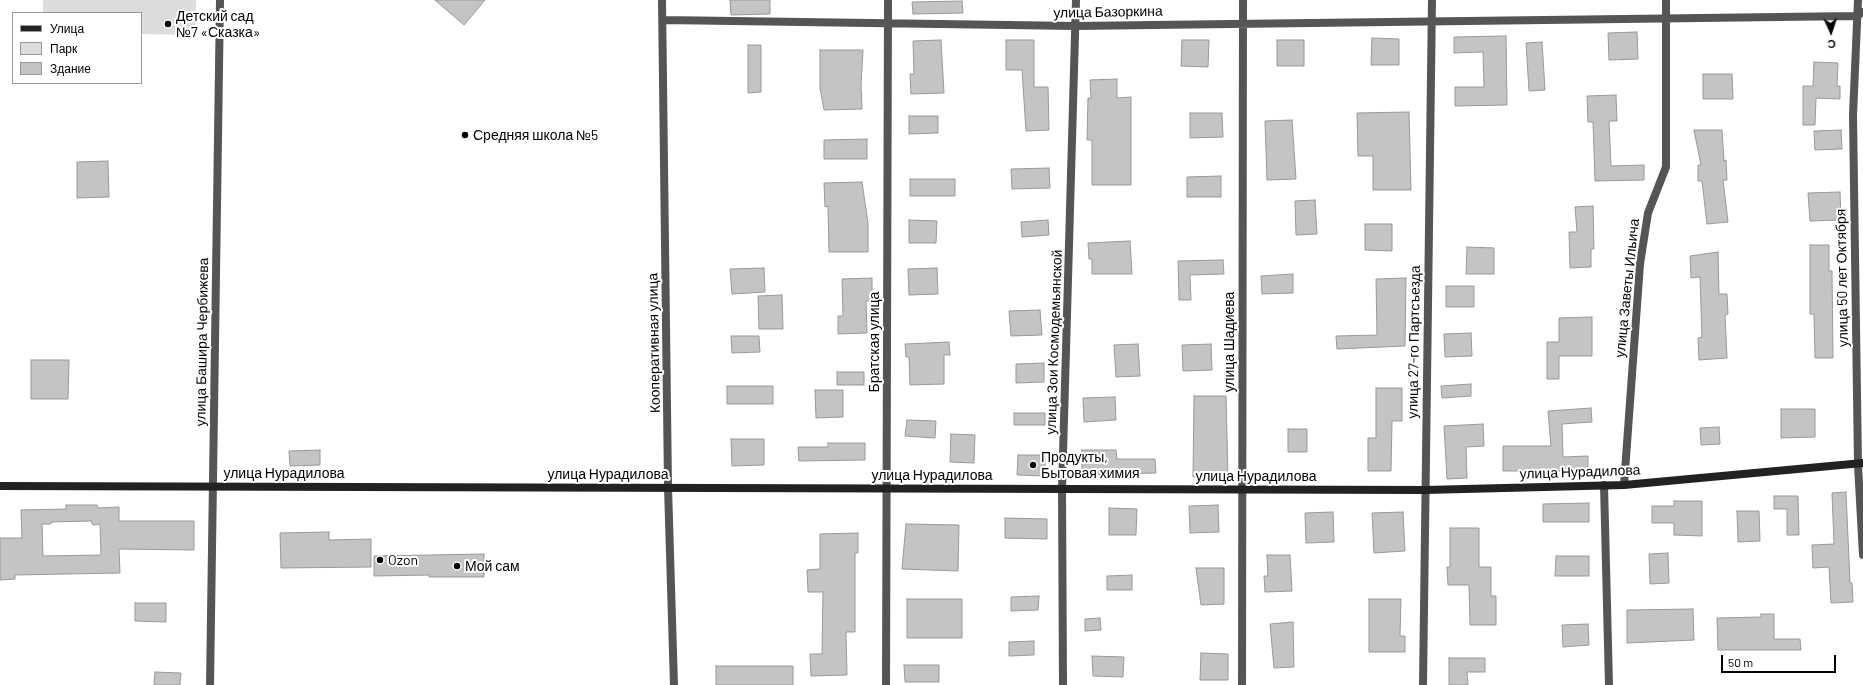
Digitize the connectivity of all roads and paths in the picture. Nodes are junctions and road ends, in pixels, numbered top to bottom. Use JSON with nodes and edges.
{"nodes":[{"id":1,"x":220,"y":0,"type":"edge"},
{"id":2,"x":662,"y":0,"type":"edge"},
{"id":3,"x":888,"y":0,"type":"edge"},
{"id":4,"x":1076,"y":0,"type":"edge"},
{"id":5,"x":1243,"y":0,"type":"edge"},
{"id":6,"x":1432,"y":0,"type":"edge"},
{"id":7,"x":1666,"y":0,"type":"edge"},
{"id":8,"x":1858,"y":0,"type":"edge"},
{"id":9,"x":1860,"y":14,"type":"edge"},
{"id":10,"x":1666,"y":19,"type":"junction"},
{"id":11,"x":664,"y":20,"type":"junction"},
{"id":12,"x":1432,"y":22,"type":"junction"},
{"id":13,"x":888,"y":23,"type":"junction"},
{"id":14,"x":1242,"y":24,"type":"junction"},
{"id":15,"x":1076,"y":26,"type":"junction"},
{"id":16,"x":1861,"y":464,"type":"edge"},
{"id":17,"x":213,"y":485,"type":"junction"},
{"id":18,"x":1604,"y":485,"type":"junction"},
{"id":19,"x":1624,"y":485,"type":"junction"},
{"id":20,"x":0,"y":486,"type":"edge"},
{"id":21,"x":668,"y":487,"type":"junction"},
{"id":22,"x":886,"y":488,"type":"junction"},
{"id":23,"x":1242,"y":488,"type":"junction"},
{"id":24,"x":1062,"y":489,"type":"junction"},
{"id":25,"x":1425,"y":490,"type":"junction"},
{"id":26,"x":1863,"y":555,"type":"edge"},
{"id":27,"x":210,"y":685,"type":"edge"},
{"id":28,"x":674,"y":685,"type":"edge"},
{"id":29,"x":886,"y":685,"type":"edge"},
{"id":30,"x":1063,"y":685,"type":"edge"},
{"id":31,"x":1242,"y":685,"type":"edge"},
{"id":32,"x":1423,"y":685,"type":"edge"},
{"id":33,"x":1609,"y":685,"type":"edge"}],
"edges":[{"from":1,"to":17,"type":"street","name":"улица Башира Чербижева"},
{"from":2,"to":11,"type":"street","name":"Кооперативная улица"},
{"from":3,"to":13,"type":"street","name":"Братская улица"},
{"from":4,"to":15,"type":"street","name":"улица Зои Космодемьянской"},
{"from":5,"to":14,"type":"street","name":"улица Шадиева"},
{"from":6,"to":12,"type":"street","name":"улица 27-го Партсъезда"},
{"from":7,"to":10,"type":"street","name":"улица Заветы Ильича"},
{"from":8,"to":9,"type":"street","name":"улица 50 лет Октября"},
{"from":9,"to":10,"type":"street","name":"улица Базоркина"},
{"from":9,"to":16,"type":"street","name":"улица 50 лет Октября"},
{"from":10,"to":12,"type":"street","name":"улица Базоркина"},
{"from":10,"to":19,"type":"street","name":"улица Заветы Ильича"},
{"from":11,"to":13,"type":"street","name":"улица Базоркина"},
{"from":11,"to":21,"type":"street","name":"Кооперативная улица"},
{"from":12,"to":14,"type":"street","name":"улица Базоркина"},
{"from":12,"to":25,"type":"street","name":"улица 27-го Партсъезда"},
{"from":13,"to":15,"type":"street","name":"улица Базоркина"},
{"from":13,"to":22,"type":"street","name":"Братская улица"},
{"from":14,"to":15,"type":"street","name":"улица Базоркина"},
{"from":14,"to":23,"type":"street","name":"улица Шадиева"},
{"from":15,"to":24,"type":"street","name":"улица Зои Космодемьянской"},
{"from":16,"to":19,"type":"street","name":"улица Нурадилова"},
{"from":16,"to":26,"type":"street","name":"улица 50 лет Октября"},
{"from":17,"to":20,"type":"street","name":"улица Нурадилова"},
{"from":17,"to":21,"type":"street","name":"улица Нурадилова"},
{"from":17,"to":27,"type":"street","name":"улица Башира Чербижева"},
{"from":18,"to":19,"type":"street","name":"улица Нурадилова"},
{"from":18,"to":25,"type":"street","name":"улица Нурадилова"},
{"from":18,"to":33,"type":"street"},
{"from":21,"to":22,"type":"street","name":"улица Нурадилова"},
{"from":21,"to":28,"type":"street","name":"Кооперативная улица"},
{"from":22,"to":24,"type":"street","name":"улица Нурадилова"},
{"from":22,"to":29,"type":"street","name":"Братская улица"},
{"from":23,"to":24,"type":"street","name":"улица Нурадилова"},
{"from":23,"to":25,"type":"street","name":"улица Нурадилова"},
{"from":23,"to":31,"type":"street","name":"улица Шадиева"},
{"from":24,"to":30,"type":"street","name":"улица Зои Космодемьянской"},
{"from":25,"to":32,"type":"street","name":"улица 27-го Партсъезда"}]}
